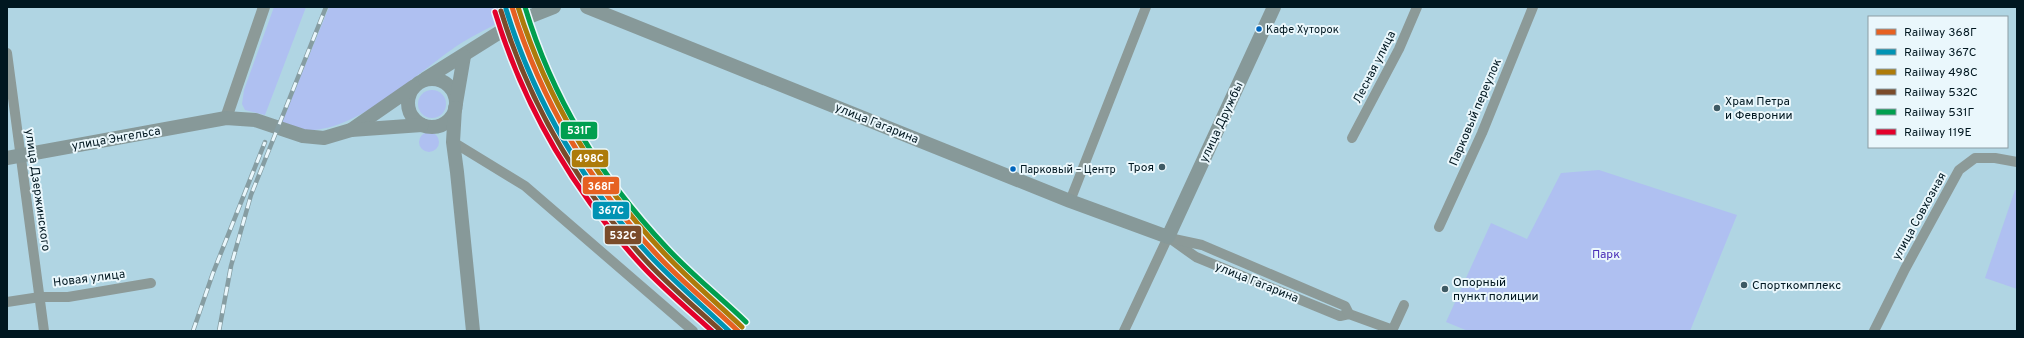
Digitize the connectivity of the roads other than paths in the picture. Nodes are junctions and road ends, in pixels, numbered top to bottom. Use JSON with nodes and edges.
{"nodes":[{"id":1,"x":264,"y":7,"type":"edge"},
{"id":2,"x":554,"y":7,"type":"edge"},
{"id":3,"x":587,"y":7,"type":"edge"},
{"id":4,"x":1146,"y":7,"type":"edge"},
{"id":5,"x":1274,"y":7,"type":"edge"},
{"id":6,"x":1417,"y":7,"type":"edge"},
{"id":7,"x":1533,"y":7,"type":"edge"},
{"id":8,"x":7,"y":53,"type":"edge"},
{"id":9,"x":464,"y":56,"type":"junction"},
{"id":10,"x":420,"y":82,"type":"junction"},
{"id":11,"x":456,"y":106,"type":"junction"},
{"id":12,"x":226,"y":118,"type":"junction"},
{"id":13,"x":428,"y":126,"type":"junction"},
{"id":14,"x":351,"y":130,"type":"junction"},
{"id":15,"x":1352,"y":138,"type":"dead end"},
{"id":16,"x":453,"y":142,"type":"junction"},
{"id":17,"x":14,"y":157,"type":"edge"},
{"id":18,"x":2017,"y":162,"type":"edge"},
{"id":19,"x":1070,"y":201,"type":"junction"},
{"id":20,"x":1439,"y":227,"type":"dead end"},
{"id":21,"x":1168,"y":237,"type":"junction"},
{"id":22,"x":151,"y":283,"type":"dead end"},
{"id":23,"x":40,"y":297,"type":"junction"},
{"id":24,"x":7,"y":302,"type":"edge"},
{"id":25,"x":1404,"y":304,"type":"dead end"},
{"id":26,"x":44,"y":331,"type":"edge"},
{"id":27,"x":473,"y":331,"type":"edge"},
{"id":28,"x":694,"y":331,"type":"edge"},
{"id":29,"x":1124,"y":331,"type":"edge"},
{"id":30,"x":1392,"y":331,"type":"edge"},
{"id":31,"x":1874,"y":331,"type":"edge"}],
"edges":[{"from":1,"to":12,"type":"street"},
{"from":2,"to":9,"type":"main road"},
{"from":3,"to":19,"type":"main road","name":"улица Гагарина"},
{"from":4,"to":19,"type":"street"},
{"from":5,"to":21,"type":"main road","name":"улица Дружбы"},
{"from":6,"to":15,"type":"street","name":"Лесная улица"},
{"from":7,"to":20,"type":"street","name":"Парковый переулок"},
{"from":8,"to":17,"type":"street","name":"улица Дзержинского"},
{"from":9,"to":10,"type":"main road"},
{"from":9,"to":11,"type":"main road"},
{"from":10,"to":11,"type":"main road"},
{"from":10,"to":13,"type":"main road"},
{"from":10,"to":14,"type":"main road"},
{"from":11,"to":13,"type":"main road"},
{"from":11,"to":16,"type":"main road"},
{"from":12,"to":14,"type":"main road","name":"улица Энгельса"},
{"from":12,"to":17,"type":"main road","name":"улица Энгельса"},
{"from":13,"to":14,"type":"main road"},
{"from":13,"to":16,"type":"main road"},
{"from":16,"to":27,"type":"main road"},
{"from":16,"to":28,"type":"street"},
{"from":17,"to":23,"type":"street","name":"улица Дзержинского"},
{"from":18,"to":31,"type":"street","name":"улица Совхозная"},
{"from":19,"to":21,"type":"main road","name":"улица Гагарина"},
{"from":21,"to":29,"type":"street"},
{"from":21,"to":30,"type":"street","name":"улица Гагарина"},
{"from":22,"to":23,"type":"street","name":"Новая улица"},
{"from":23,"to":24,"type":"street","name":"Новая улица"},
{"from":23,"to":26,"type":"street","name":"улица Дзержинского"},
{"from":25,"to":30,"type":"street"}]}
